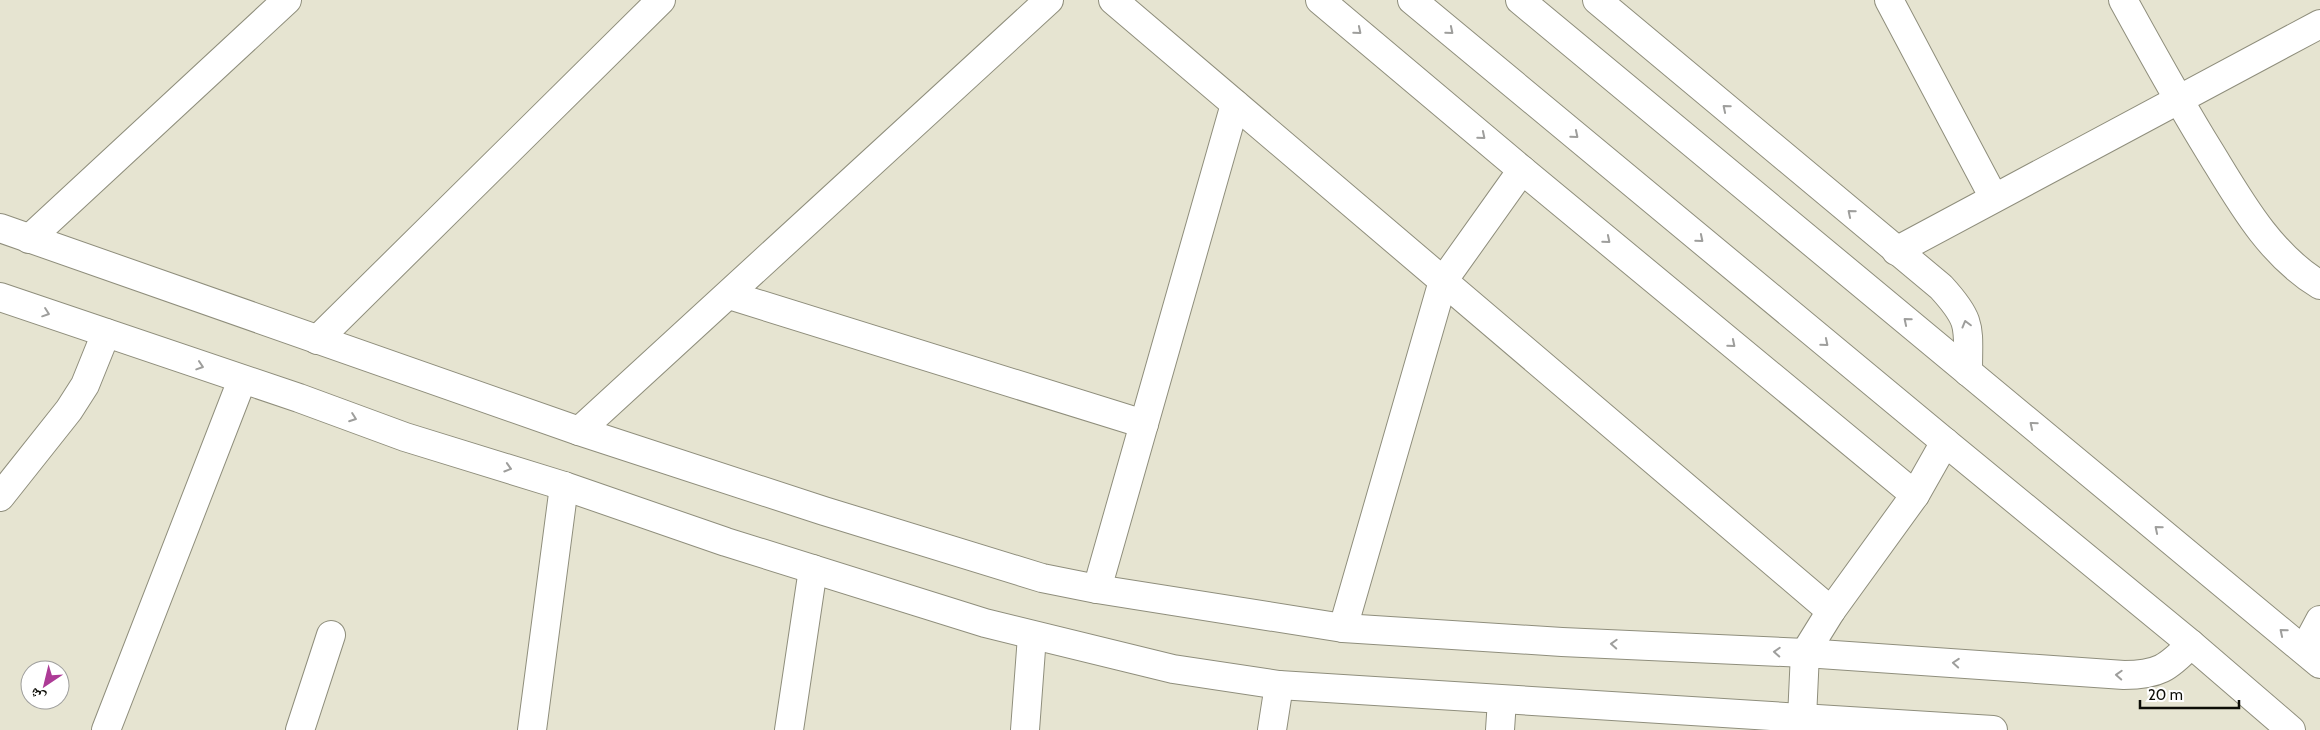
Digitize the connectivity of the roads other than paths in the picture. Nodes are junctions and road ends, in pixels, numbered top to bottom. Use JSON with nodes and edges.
{"nodes":[{"id":1,"x":661,"y":0,"type":"edge"},
{"id":2,"x":1049,"y":0,"type":"edge"},
{"id":3,"x":1113,"y":0,"type":"edge"},
{"id":4,"x":1320,"y":0,"type":"edge"},
{"id":5,"x":1412,"y":0,"type":"edge"},
{"id":6,"x":1520,"y":0,"type":"edge"},
{"id":7,"x":1597,"y":0,"type":"edge"},
{"id":8,"x":1889,"y":0,"type":"edge"},
{"id":9,"x":2123,"y":0,"type":"edge"},
{"id":10,"x":276,"y":2,"type":"edge"},
{"id":11,"x":2320,"y":24,"type":"edge"},
{"id":12,"x":2178,"y":100,"type":"junction"},
{"id":13,"x":1235,"y":104,"type":"junction"},
{"id":14,"x":1522,"y":170,"type":"junction"},
{"id":15,"x":1994,"y":198,"type":"junction"},
{"id":16,"x":0,"y":228,"type":"edge"},
{"id":17,"x":29,"y":239,"type":"junction"},
{"id":18,"x":1896,"y":251,"type":"junction"},
{"id":19,"x":1443,"y":281,"type":"junction"},
{"id":20,"x":2320,"y":285,"type":"edge"},
{"id":21,"x":729,"y":295,"type":"junction"},
{"id":22,"x":0,"y":297,"type":"edge"},
{"id":23,"x":106,"y":333,"type":"junction"},
{"id":24,"x":317,"y":340,"type":"junction"},
{"id":25,"x":1968,"y":372,"type":"junction"},
{"id":26,"x":242,"y":380,"type":"junction"},
{"id":27,"x":1144,"y":424,"type":"junction"},
{"id":28,"x":579,"y":431,"type":"junction"},
{"id":29,"x":1945,"y":442,"type":"junction"},
{"id":30,"x":564,"y":486,"type":"junction"},
{"id":31,"x":1915,"y":495,"type":"junction"},
{"id":32,"x":0,"y":497,"type":"edge"},
{"id":33,"x":812,"y":569,"type":"junction"},
{"id":34,"x":1097,"y":589,"type":"junction"},
{"id":35,"x":1831,"y":611,"type":"junction"},
{"id":36,"x":2320,"y":620,"type":"edge"},
{"id":37,"x":1343,"y":628,"type":"junction"},
{"id":38,"x":330,"y":635,"type":"dead end"},
{"id":39,"x":1032,"y":636,"type":"junction"},
{"id":40,"x":2191,"y":644,"type":"junction"},
{"id":41,"x":1805,"y":653,"type":"junction"},
{"id":42,"x":2312,"y":657,"type":"edge"},
{"id":43,"x":1278,"y":685,"type":"junction"},
{"id":44,"x":1502,"y":700,"type":"junction"},
{"id":45,"x":1802,"y":718,"type":"junction"},
{"id":46,"x":1746,"y":722,"type":"edge"},
{"id":47,"x":106,"y":730,"type":"edge"},
{"id":48,"x":300,"y":730,"type":"edge"},
{"id":49,"x":532,"y":730,"type":"edge"},
{"id":50,"x":789,"y":730,"type":"edge"},
{"id":51,"x":1025,"y":730,"type":"edge"},
{"id":52,"x":1272,"y":730,"type":"edge"},
{"id":53,"x":1500,"y":730,"type":"edge"},
{"id":54,"x":1993,"y":730,"type":"edge"},
{"id":55,"x":2291,"y":730,"type":"edge"}],
"edges":[{"from":1,"to":24,"type":"street"},
{"from":2,"to":21,"type":"street"},
{"from":3,"to":13,"type":"street"},
{"from":4,"to":14,"type":"street","one_way":true},
{"from":5,"to":29,"type":"street","one_way":true},
{"from":25,"to":6,"type":"street","one_way":true},
{"from":18,"to":7,"type":"street","one_way":true},
{"from":8,"to":15,"type":"street"},
{"from":9,"to":12,"type":"street"},
{"from":10,"to":17,"type":"street"},
{"from":11,"to":12,"type":"street"},
{"from":12,"to":15,"type":"street"},
{"from":12,"to":20,"type":"street"},
{"from":13,"to":19,"type":"street"},
{"from":13,"to":27,"type":"street"},
{"from":14,"to":19,"type":"street"},
{"from":14,"to":31,"type":"street","one_way":true},
{"from":15,"to":18,"type":"street"},
{"from":16,"to":17,"type":"street"},
{"from":17,"to":24,"type":"street"},
{"from":25,"to":18,"type":"street","one_way":true},
{"from":19,"to":35,"type":"street"},
{"from":19,"to":37,"type":"street"},
{"from":21,"to":27,"type":"street"},
{"from":21,"to":28,"type":"street"},
{"from":22,"to":23,"type":"street","one_way":true},
{"from":23,"to":26,"type":"street","one_way":true},
{"from":23,"to":32,"type":"street"},
{"from":24,"to":28,"type":"street"},
{"from":42,"to":25,"type":"street","one_way":true},
{"from":26,"to":30,"type":"street","one_way":true},
{"from":26,"to":47,"type":"street"},
{"from":27,"to":34,"type":"street"},
{"from":28,"to":34,"type":"street"},
{"from":29,"to":31,"type":"street"},
{"from":29,"to":40,"type":"street"},
{"from":30,"to":33,"type":"street"},
{"from":30,"to":49,"type":"street"},
{"from":31,"to":35,"type":"street"},
{"from":33,"to":39,"type":"street"},
{"from":33,"to":50,"type":"street"},
{"from":34,"to":37,"type":"street"},
{"from":35,"to":41,"type":"street"},
{"from":36,"to":42,"type":"street"},
{"from":41,"to":37,"type":"street","one_way":true},
{"from":38,"to":48,"type":"street"},
{"from":39,"to":43,"type":"street"},
{"from":39,"to":51,"type":"street"},
{"from":40,"to":41,"type":"street","one_way":true},
{"from":40,"to":55,"type":"street"},
{"from":41,"to":45,"type":"street"},
{"from":43,"to":44,"type":"street"},
{"from":43,"to":52,"type":"street"},
{"from":44,"to":46,"type":"street"},
{"from":44,"to":53,"type":"street"},
{"from":45,"to":46,"type":"street"},
{"from":45,"to":54,"type":"street"}]}
